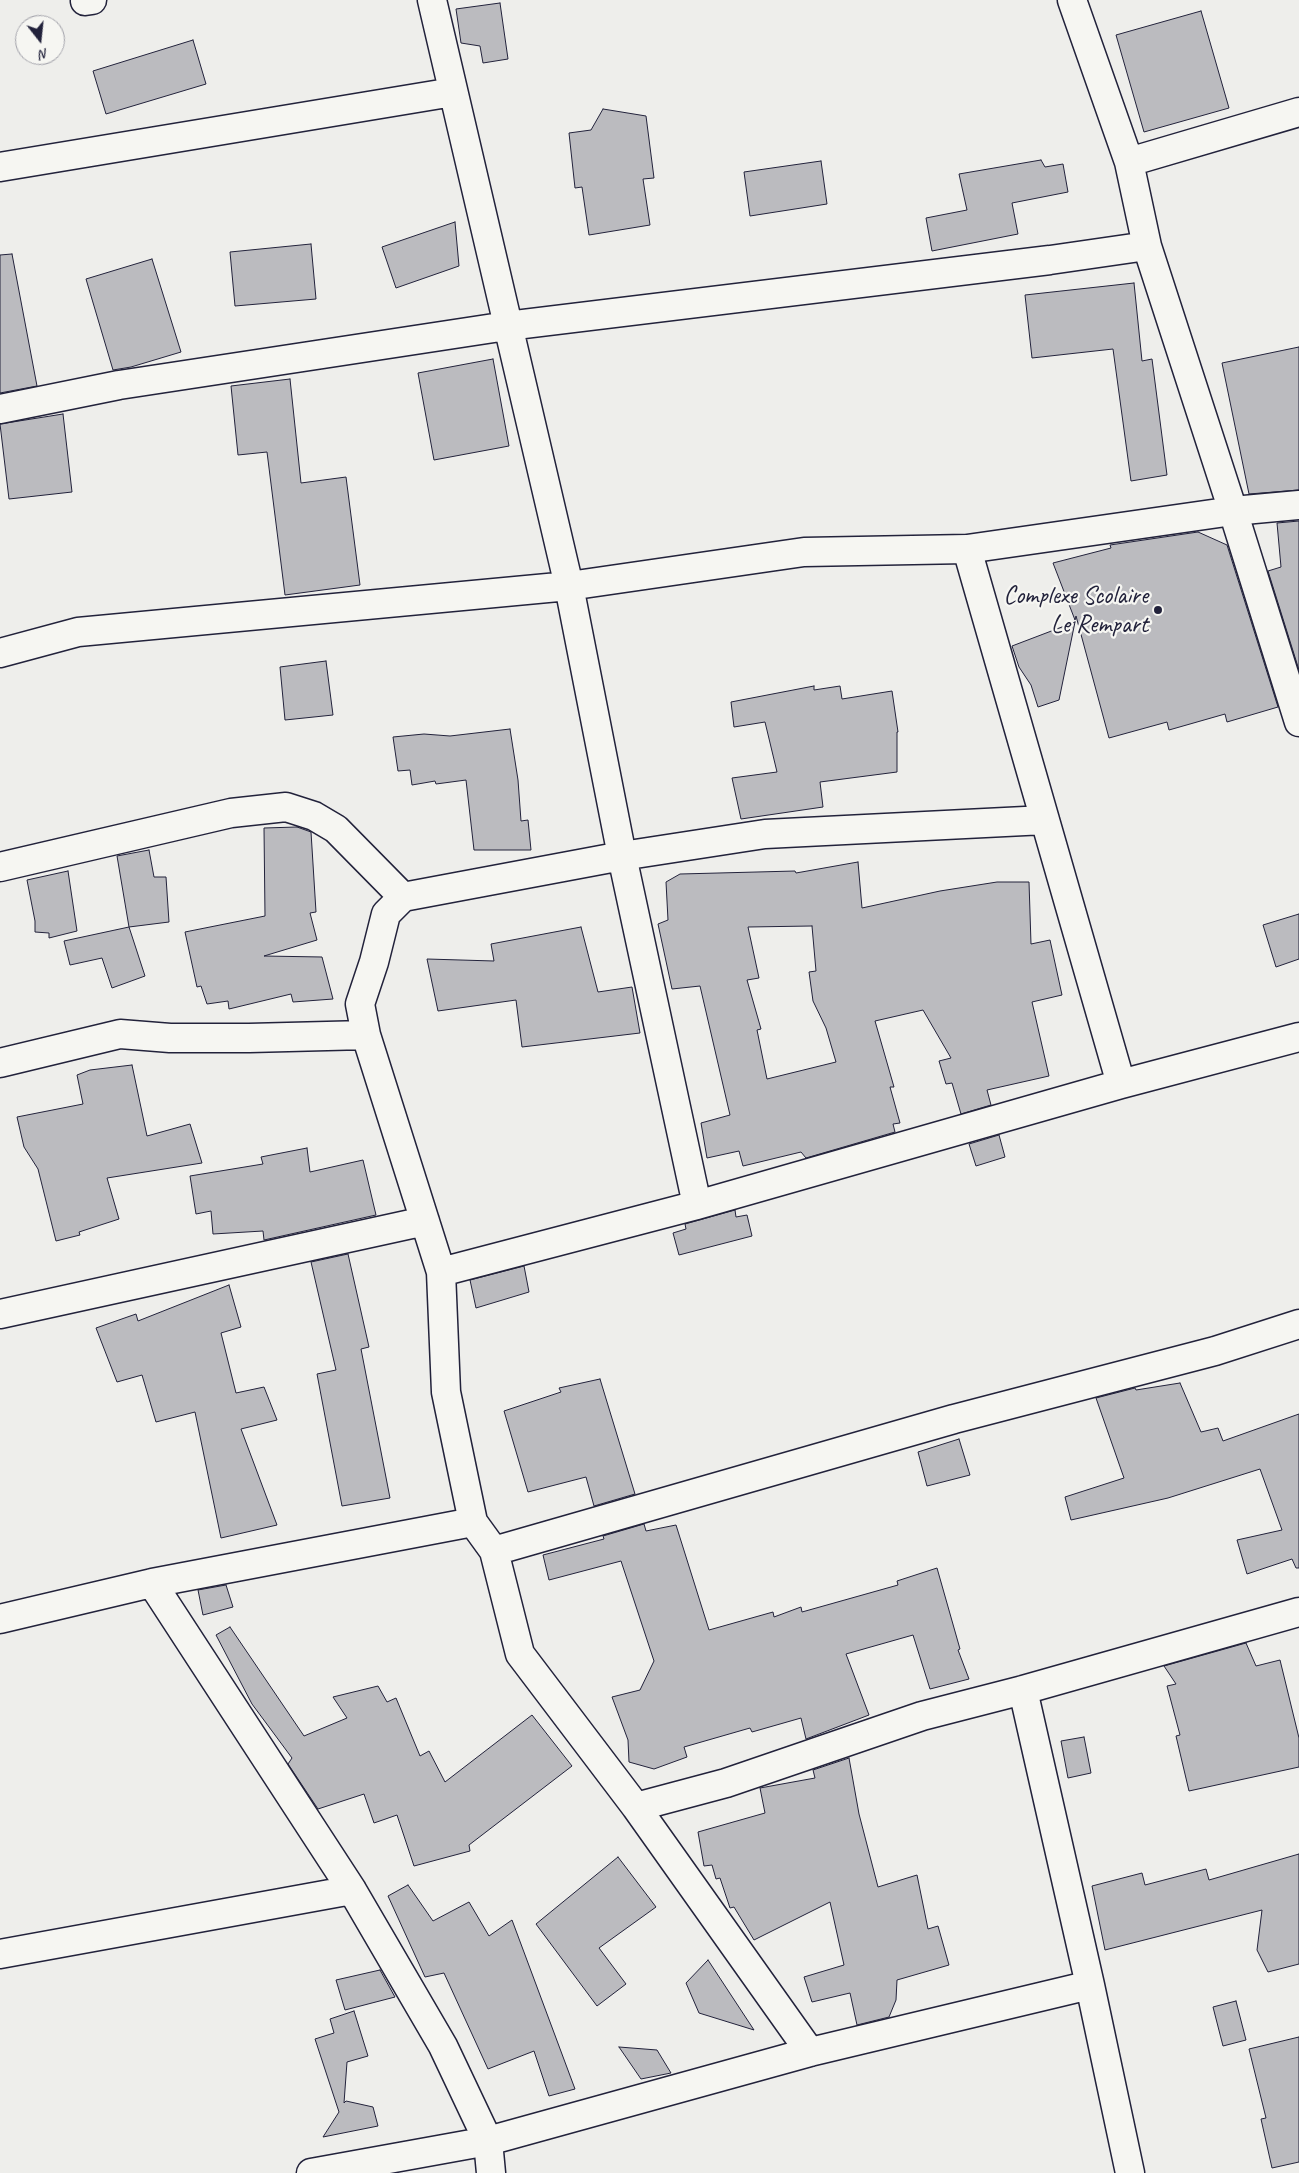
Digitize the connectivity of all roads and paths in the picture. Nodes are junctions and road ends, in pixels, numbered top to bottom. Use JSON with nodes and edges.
{"nodes":[{"id":1,"x":432,"y":0,"type":"edge"},
{"id":2,"x":1072,"y":0,"type":"edge"},
{"id":3,"x":453,"y":92,"type":"junction"},
{"id":4,"x":1299,"y":112,"type":"edge"},
{"id":5,"x":1129,"y":162,"type":"junction"},
{"id":6,"x":0,"y":167,"type":"edge"},
{"id":7,"x":1146,"y":246,"type":"junction"},
{"id":8,"x":507,"y":326,"type":"junction"},
{"id":9,"x":0,"y":409,"type":"edge"},
{"id":10,"x":1299,"y":505,"type":"edge"},
{"id":11,"x":1233,"y":511,"type":"junction"},
{"id":12,"x":967,"y":549,"type":"junction"},
{"id":13,"x":569,"y":586,"type":"junction"},
{"id":14,"x":0,"y":653,"type":"edge"},
{"id":15,"x":1299,"y":722,"type":"edge"},
{"id":16,"x":1045,"y":820,"type":"junction"},
{"id":17,"x":622,"y":856,"type":"junction"},
{"id":18,"x":0,"y":867,"type":"edge"},
{"id":19,"x":403,"y":897,"type":"junction"},
{"id":20,"x":366,"y":1035,"type":"junction"},
{"id":21,"x":1299,"y":1037,"type":"edge"},
{"id":22,"x":0,"y":1062,"type":"edge"},
{"id":23,"x":1122,"y":1084,"type":"junction"},
{"id":24,"x":697,"y":1205,"type":"junction"},
{"id":25,"x":425,"y":1222,"type":"junction"},
{"id":26,"x":441,"y":1272,"type":"junction"},
{"id":27,"x":0,"y":1314,"type":"edge"},
{"id":28,"x":1299,"y":1324,"type":"edge"},
{"id":29,"x":473,"y":1522,"type":"junction"},
{"id":30,"x":494,"y":1551,"type":"junction"},
{"id":31,"x":152,"y":1583,"type":"junction"},
{"id":32,"x":1299,"y":1612,"type":"edge"},
{"id":33,"x":0,"y":1619,"type":"edge"},
{"id":34,"x":1024,"y":1690,"type":"junction"},
{"id":35,"x":636,"y":1807,"type":"junction"},
{"id":36,"x":352,"y":1890,"type":"junction"},
{"id":37,"x":0,"y":1954,"type":"edge"},
{"id":38,"x":1090,"y":1985,"type":"junction"},
{"id":39,"x":810,"y":2052,"type":"junction"},
{"id":40,"x":488,"y":2141,"type":"junction"},
{"id":41,"x":311,"y":2173,"type":"edge"},
{"id":42,"x":491,"y":2173,"type":"edge"},
{"id":43,"x":1130,"y":2173,"type":"edge"}],
"edges":[{"from":1,"to":3,"type":"street"},
{"from":2,"to":5,"type":"street"},
{"from":3,"to":6,"type":"street"},
{"from":3,"to":8,"type":"street"},
{"from":4,"to":5,"type":"street"},
{"from":5,"to":7,"type":"street"},
{"from":7,"to":8,"type":"street"},
{"from":7,"to":11,"type":"street"},
{"from":8,"to":9,"type":"street"},
{"from":8,"to":13,"type":"street"},
{"from":10,"to":11,"type":"street"},
{"from":11,"to":12,"type":"street"},
{"from":11,"to":15,"type":"street"},
{"from":12,"to":13,"type":"street"},
{"from":12,"to":16,"type":"street"},
{"from":13,"to":14,"type":"street"},
{"from":13,"to":17,"type":"street"},
{"from":16,"to":17,"type":"street"},
{"from":16,"to":23,"type":"street"},
{"from":17,"to":19,"type":"street"},
{"from":17,"to":24,"type":"street"},
{"from":18,"to":19,"type":"street"},
{"from":19,"to":20,"type":"street"},
{"from":20,"to":22,"type":"street"},
{"from":20,"to":25,"type":"street"},
{"from":21,"to":23,"type":"street"},
{"from":23,"to":24,"type":"street"},
{"from":24,"to":26,"type":"street"},
{"from":25,"to":26,"type":"street"},
{"from":25,"to":27,"type":"street"},
{"from":26,"to":29,"type":"street"},
{"from":28,"to":30,"type":"street"},
{"from":29,"to":30,"type":"street"},
{"from":29,"to":31,"type":"street"},
{"from":30,"to":35,"type":"street"},
{"from":31,"to":33,"type":"street"},
{"from":31,"to":36,"type":"street"},
{"from":32,"to":34,"type":"street"},
{"from":34,"to":35,"type":"street"},
{"from":34,"to":38,"type":"street"},
{"from":35,"to":39,"type":"street"},
{"from":36,"to":37,"type":"street"},
{"from":36,"to":40,"type":"street"},
{"from":38,"to":39,"type":"street"},
{"from":38,"to":43,"type":"street"},
{"from":39,"to":40,"type":"street"},
{"from":40,"to":41,"type":"street"},
{"from":40,"to":42,"type":"street"}]}
